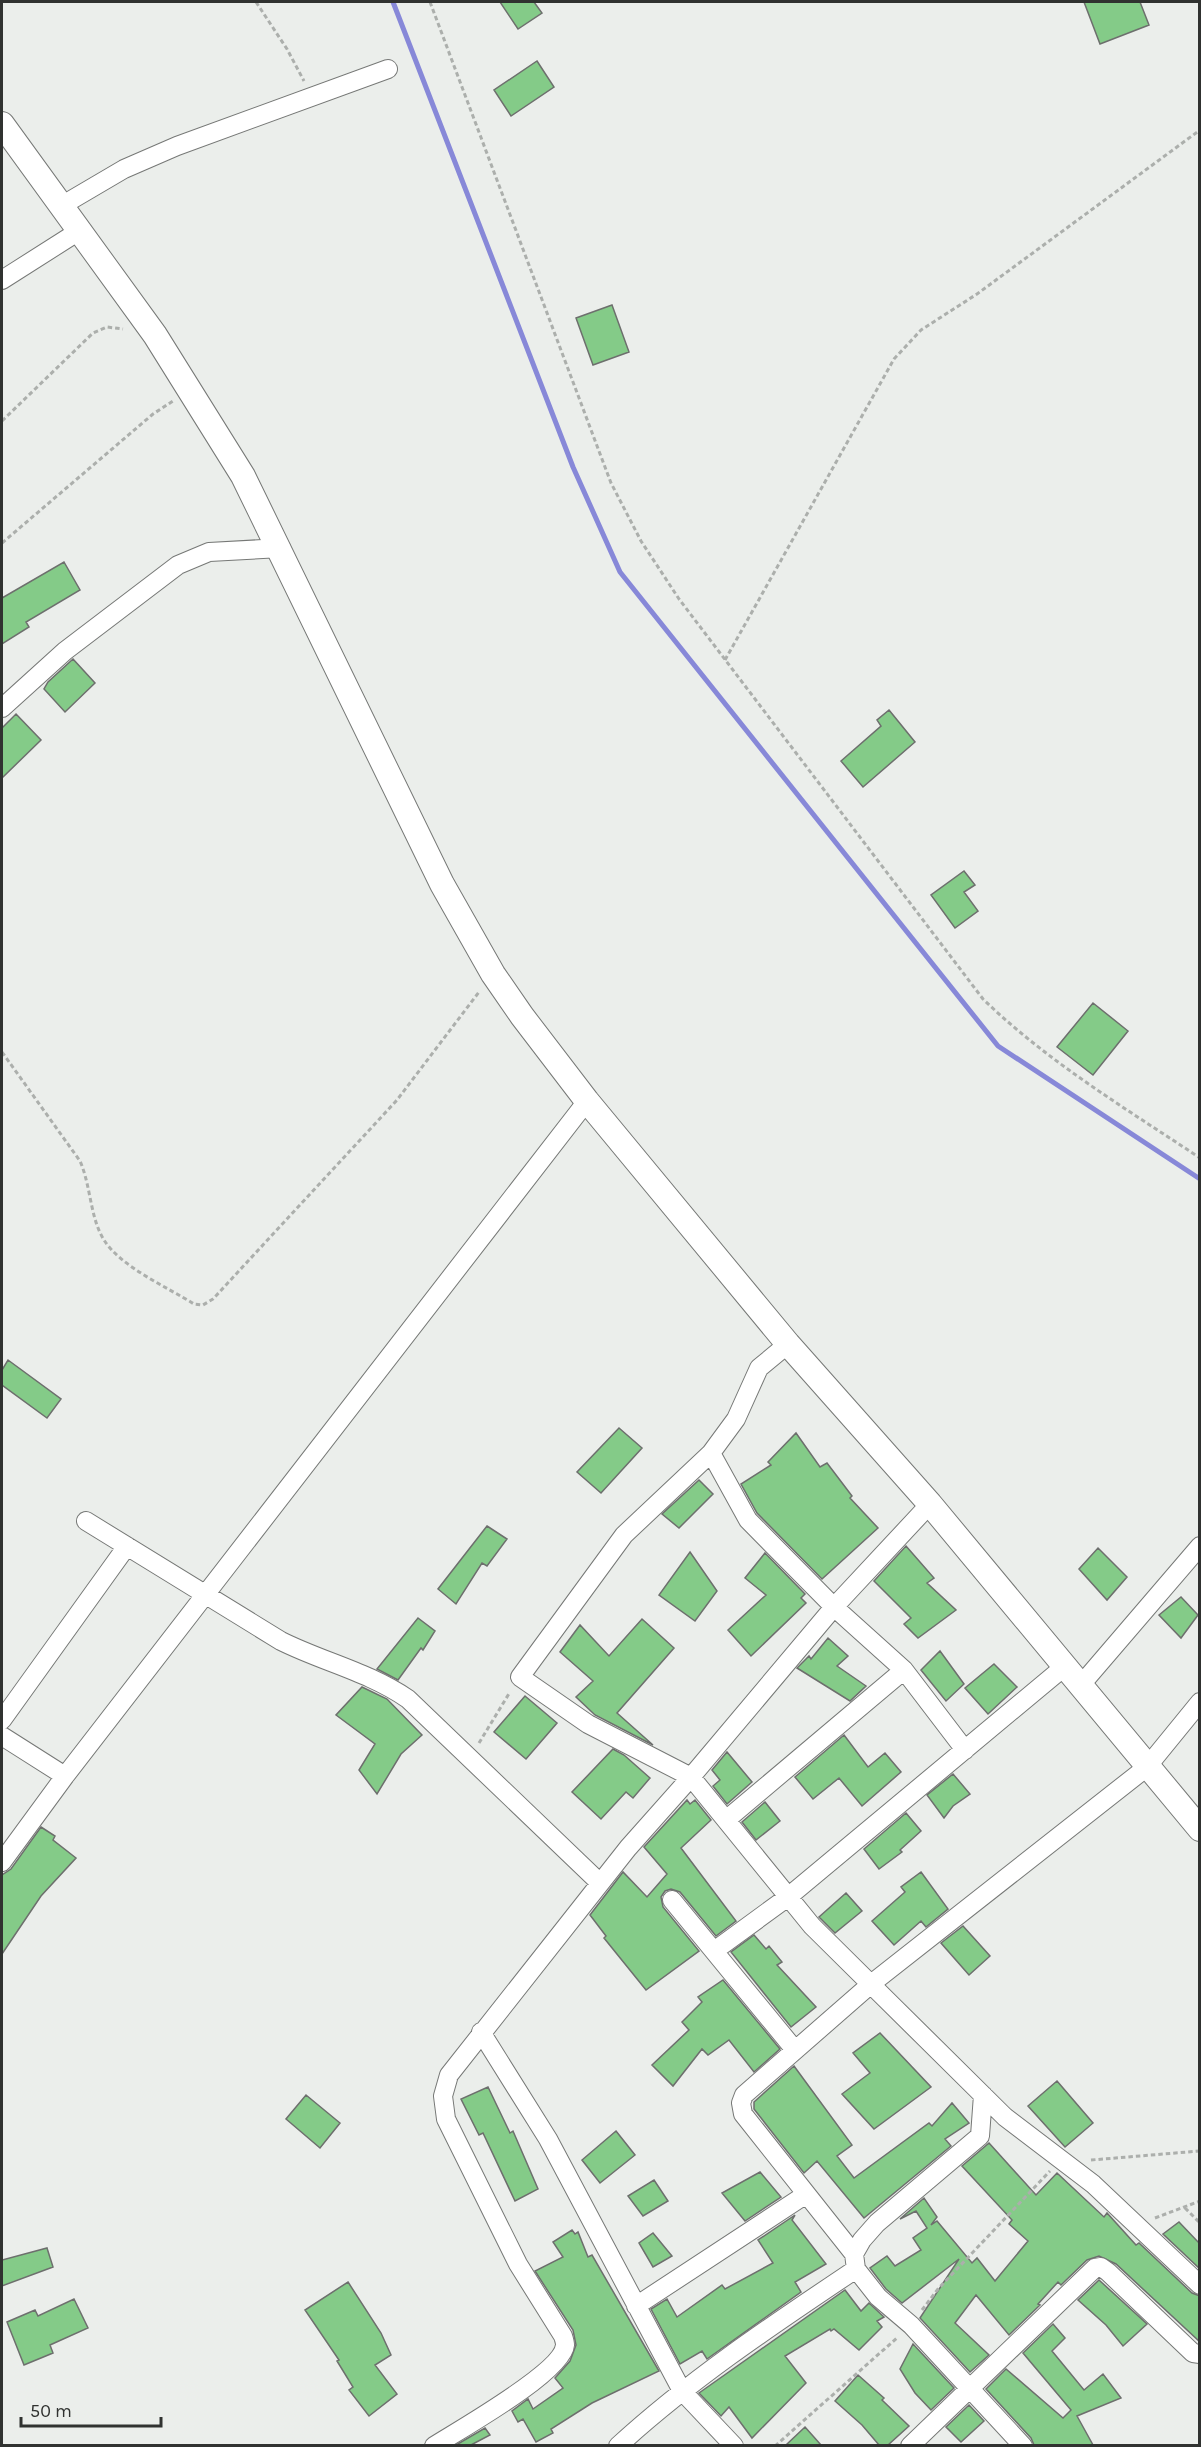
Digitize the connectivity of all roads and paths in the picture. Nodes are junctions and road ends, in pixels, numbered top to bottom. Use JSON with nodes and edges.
{"nodes":[{"id":1,"x":256,"y":2,"type":"edge"},
{"id":2,"x":430,"y":2,"type":"edge"},
{"id":3,"x":388,"y":69,"type":"dead end"},
{"id":4,"x":311,"y":96,"type":"junction"},
{"id":5,"x":2,"y":124,"type":"edge"},
{"id":6,"x":1200,"y":130,"type":"edge"},
{"id":7,"x":61,"y":206,"type":"junction"},
{"id":8,"x":79,"y":231,"type":"junction"},
{"id":9,"x":2,"y":280,"type":"edge"},
{"id":10,"x":154,"y":335,"type":"junction"},
{"id":11,"x":189,"y":390,"type":"junction"},
{"id":12,"x":2,"y":421,"type":"edge"},
{"id":13,"x":2,"y":543,"type":"edge"},
{"id":14,"x":281,"y":548,"type":"junction"},
{"id":15,"x":725,"y":660,"type":"junction"},
{"id":16,"x":2,"y":708,"type":"edge"},
{"id":17,"x":493,"y":974,"type":"junction"},
{"id":18,"x":2,"y":1052,"type":"edge"},
{"id":19,"x":587,"y":1101,"type":"junction"},
{"id":20,"x":1200,"y":1158,"type":"edge"},
{"id":21,"x":788,"y":1344,"type":"junction"},
{"id":22,"x":711,"y":1453,"type":"junction"},
{"id":23,"x":930,"y":1504,"type":"junction"},
{"id":24,"x":86,"y":1521,"type":"dead end"},
{"id":25,"x":127,"y":1546,"type":"junction"},
{"id":26,"x":1200,"y":1546,"type":"edge"},
{"id":27,"x":205,"y":1595,"type":"junction"},
{"id":28,"x":834,"y":1608,"type":"junction"},
{"id":29,"x":1064,"y":1667,"type":"junction"},
{"id":30,"x":904,"y":1670,"type":"junction"},
{"id":31,"x":520,"y":1677,"type":"junction"},
{"id":32,"x":1080,"y":1686,"type":"junction"},
{"id":33,"x":1200,"y":1702,"type":"edge"},
{"id":34,"x":2,"y":1720,"type":"edge"},
{"id":35,"x":2,"y":1736,"type":"edge"},
{"id":36,"x":965,"y":1750,"type":"junction"},
{"id":37,"x":470,"y":1757,"type":"junction"},
{"id":38,"x":1146,"y":1767,"type":"junction"},
{"id":39,"x":65,"y":1776,"type":"junction"},
{"id":40,"x":691,"y":1777,"type":"junction"},
{"id":41,"x":726,"y":1820,"type":"junction"},
{"id":42,"x":1200,"y":1829,"type":"edge"},
{"id":43,"x":2,"y":1862,"type":"edge"},
{"id":44,"x":600,"y":1883,"type":"junction"},
{"id":45,"x":788,"y":1897,"type":"junction"},
{"id":46,"x":672,"y":1900,"type":"dead end"},
{"id":47,"x":714,"y":1952,"type":"junction"},
{"id":48,"x":871,"y":1984,"type":"junction"},
{"id":49,"x":481,"y":2032,"type":"junction"},
{"id":50,"x":795,"y":2050,"type":"junction"},
{"id":51,"x":983,"y":2095,"type":"junction"},
{"id":52,"x":1200,"y":2151,"type":"edge"},
{"id":53,"x":1063,"y":2160,"type":"junction"},
{"id":54,"x":805,"y":2195,"type":"junction"},
{"id":55,"x":1200,"y":2201,"type":"edge"},
{"id":56,"x":1185,"y":2208,"type":"junction"},
{"id":57,"x":1200,"y":2223,"type":"edge"},
{"id":58,"x":1136,"y":2225,"type":"junction"},
{"id":59,"x":855,"y":2262,"type":"junction"},
{"id":60,"x":1200,"y":2285,"type":"edge"},
{"id":61,"x":636,"y":2306,"type":"junction"},
{"id":62,"x":911,"y":2325,"type":"junction"},
{"id":63,"x":1200,"y":2354,"type":"edge"},
{"id":64,"x":971,"y":2386,"type":"junction"},
{"id":65,"x":682,"y":2391,"type":"junction"},
{"id":66,"x":434,"y":2445,"type":"edge"},
{"id":67,"x":618,"y":2445,"type":"edge"},
{"id":68,"x":734,"y":2445,"type":"edge"},
{"id":69,"x":775,"y":2445,"type":"edge"},
{"id":70,"x":910,"y":2445,"type":"edge"},
{"id":71,"x":1023,"y":2445,"type":"edge"}],
"edges":[{"from":1,"to":4,"type":"path"},
{"from":2,"to":15,"type":"path"},
{"from":3,"to":4,"type":"street"},
{"from":4,"to":7,"type":"street"},
{"from":5,"to":7,"type":"street"},
{"from":6,"to":15,"type":"path"},
{"from":7,"to":8,"type":"street"},
{"from":8,"to":9,"type":"street"},
{"from":8,"to":10,"type":"street"},
{"from":10,"to":11,"type":"street"},
{"from":10,"to":12,"type":"path"},
{"from":11,"to":13,"type":"path"},
{"from":11,"to":14,"type":"street"},
{"from":14,"to":16,"type":"street"},
{"from":14,"to":17,"type":"street"},
{"from":15,"to":20,"type":"path"},
{"from":17,"to":18,"type":"path"},
{"from":17,"to":19,"type":"street"},
{"from":19,"to":21,"type":"street"},
{"from":19,"to":27,"type":"street"},
{"from":21,"to":22,"type":"street"},
{"from":21,"to":23,"type":"street"},
{"from":22,"to":28,"type":"street"},
{"from":22,"to":31,"type":"street"},
{"from":23,"to":28,"type":"street"},
{"from":23,"to":29,"type":"street"},
{"from":24,"to":25,"type":"street"},
{"from":25,"to":27,"type":"street"},
{"from":25,"to":34,"type":"street"},
{"from":26,"to":32,"type":"street"},
{"from":27,"to":37,"type":"street"},
{"from":27,"to":39,"type":"street"},
{"from":28,"to":30,"type":"street"},
{"from":28,"to":40,"type":"street"},
{"from":29,"to":32,"type":"street"},
{"from":29,"to":36,"type":"street"},
{"from":30,"to":36,"type":"street"},
{"from":30,"to":41,"type":"street"},
{"from":31,"to":37,"type":"path"},
{"from":31,"to":40,"type":"street"},
{"from":32,"to":38,"type":"street"},
{"from":33,"to":38,"type":"street"},
{"from":35,"to":39,"type":"street"},
{"from":36,"to":45,"type":"street"},
{"from":37,"to":44,"type":"street"},
{"from":38,"to":42,"type":"street"},
{"from":38,"to":48,"type":"street"},
{"from":39,"to":43,"type":"street"},
{"from":40,"to":41,"type":"street"},
{"from":40,"to":44,"type":"street"},
{"from":41,"to":45,"type":"street"},
{"from":44,"to":49,"type":"street"},
{"from":45,"to":47,"type":"street"},
{"from":45,"to":48,"type":"street"},
{"from":46,"to":47,"type":"street"},
{"from":47,"to":50,"type":"street"},
{"from":48,"to":50,"type":"street"},
{"from":48,"to":51,"type":"street"},
{"from":49,"to":61,"type":"street"},
{"from":49,"to":66,"type":"street"},
{"from":50,"to":54,"type":"street"},
{"from":51,"to":53,"type":"street"},
{"from":51,"to":59,"type":"street"},
{"from":52,"to":53,"type":"path"},
{"from":53,"to":58,"type":"street"},
{"from":53,"to":62,"type":"path"},
{"from":54,"to":59,"type":"street"},
{"from":54,"to":61,"type":"street"},
{"from":55,"to":56,"type":"path"},
{"from":56,"to":57,"type":"path"},
{"from":56,"to":58,"type":"path"},
{"from":58,"to":60,"type":"street"},
{"from":59,"to":62,"type":"street"},
{"from":59,"to":65,"type":"street"},
{"from":61,"to":65,"type":"street"},
{"from":62,"to":64,"type":"street"},
{"from":62,"to":69,"type":"path"},
{"from":63,"to":64,"type":"street"},
{"from":64,"to":70,"type":"street"},
{"from":64,"to":71,"type":"street"},
{"from":65,"to":67,"type":"street"},
{"from":65,"to":68,"type":"street"}]}
